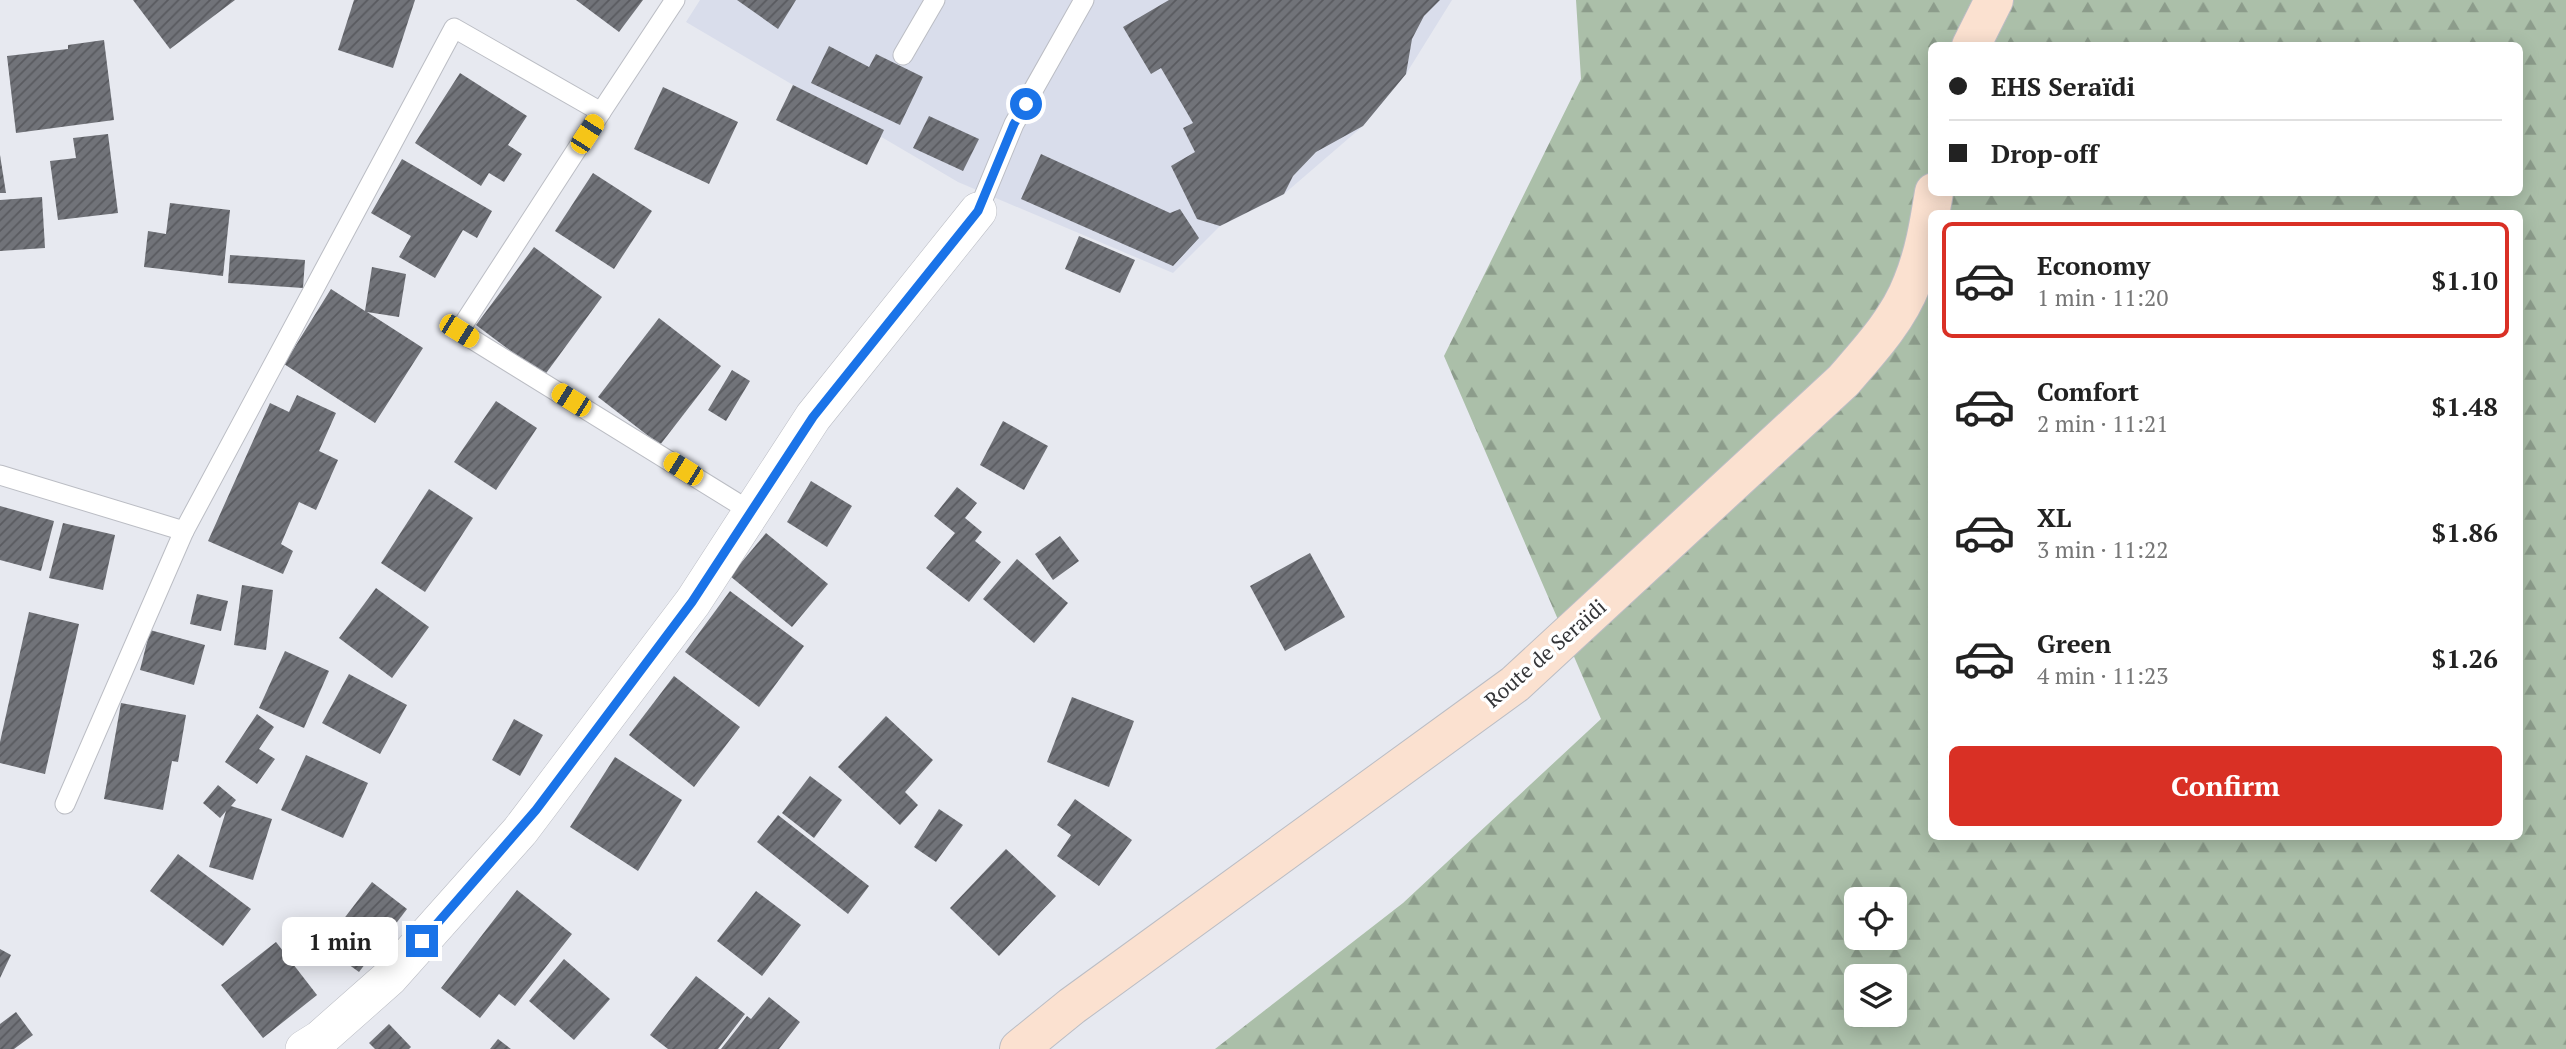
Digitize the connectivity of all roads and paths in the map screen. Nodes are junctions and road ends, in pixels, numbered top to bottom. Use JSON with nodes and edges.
{"nodes":[{"id":1,"x":675,"y":0,"type":"edge"},
{"id":2,"x":935,"y":0,"type":"edge"},
{"id":3,"x":1084,"y":0,"type":"edge"},
{"id":4,"x":1994,"y":0,"type":"edge"},
{"id":5,"x":1973,"y":42,"type":"edge"},
{"id":6,"x":903,"y":55,"type":"dead end"},
{"id":7,"x":601,"y":112,"type":"junction"},
{"id":8,"x":978,"y":211,"type":"joint"},
{"id":9,"x":1928,"y":227,"type":"edge"},
{"id":10,"x":0,"y":475,"type":"edge"},
{"id":11,"x":750,"y":511,"type":"junction"},
{"id":12,"x":184,"y":531,"type":"junction"},
{"id":13,"x":65,"y":804,"type":"dead end"},
{"id":14,"x":304,"y":1049,"type":"edge"},
{"id":15,"x":1018,"y":1049,"type":"edge"}],
"edges":[{"from":1,"to":7,"type":"lane"},
{"from":2,"to":6,"type":"lane"},
{"from":3,"to":8,"type":"lane"},
{"from":4,"to":5,"type":"main road"},
{"from":7,"to":11,"type":"lane"},
{"from":7,"to":12,"type":"lane"},
{"from":8,"to":11,"type":"street"},
{"from":9,"to":15,"type":"main road","name":"Route de Seraïdi"},
{"from":10,"to":12,"type":"lane"},
{"from":11,"to":14,"type":"street"},
{"from":12,"to":13,"type":"lane"}]}
